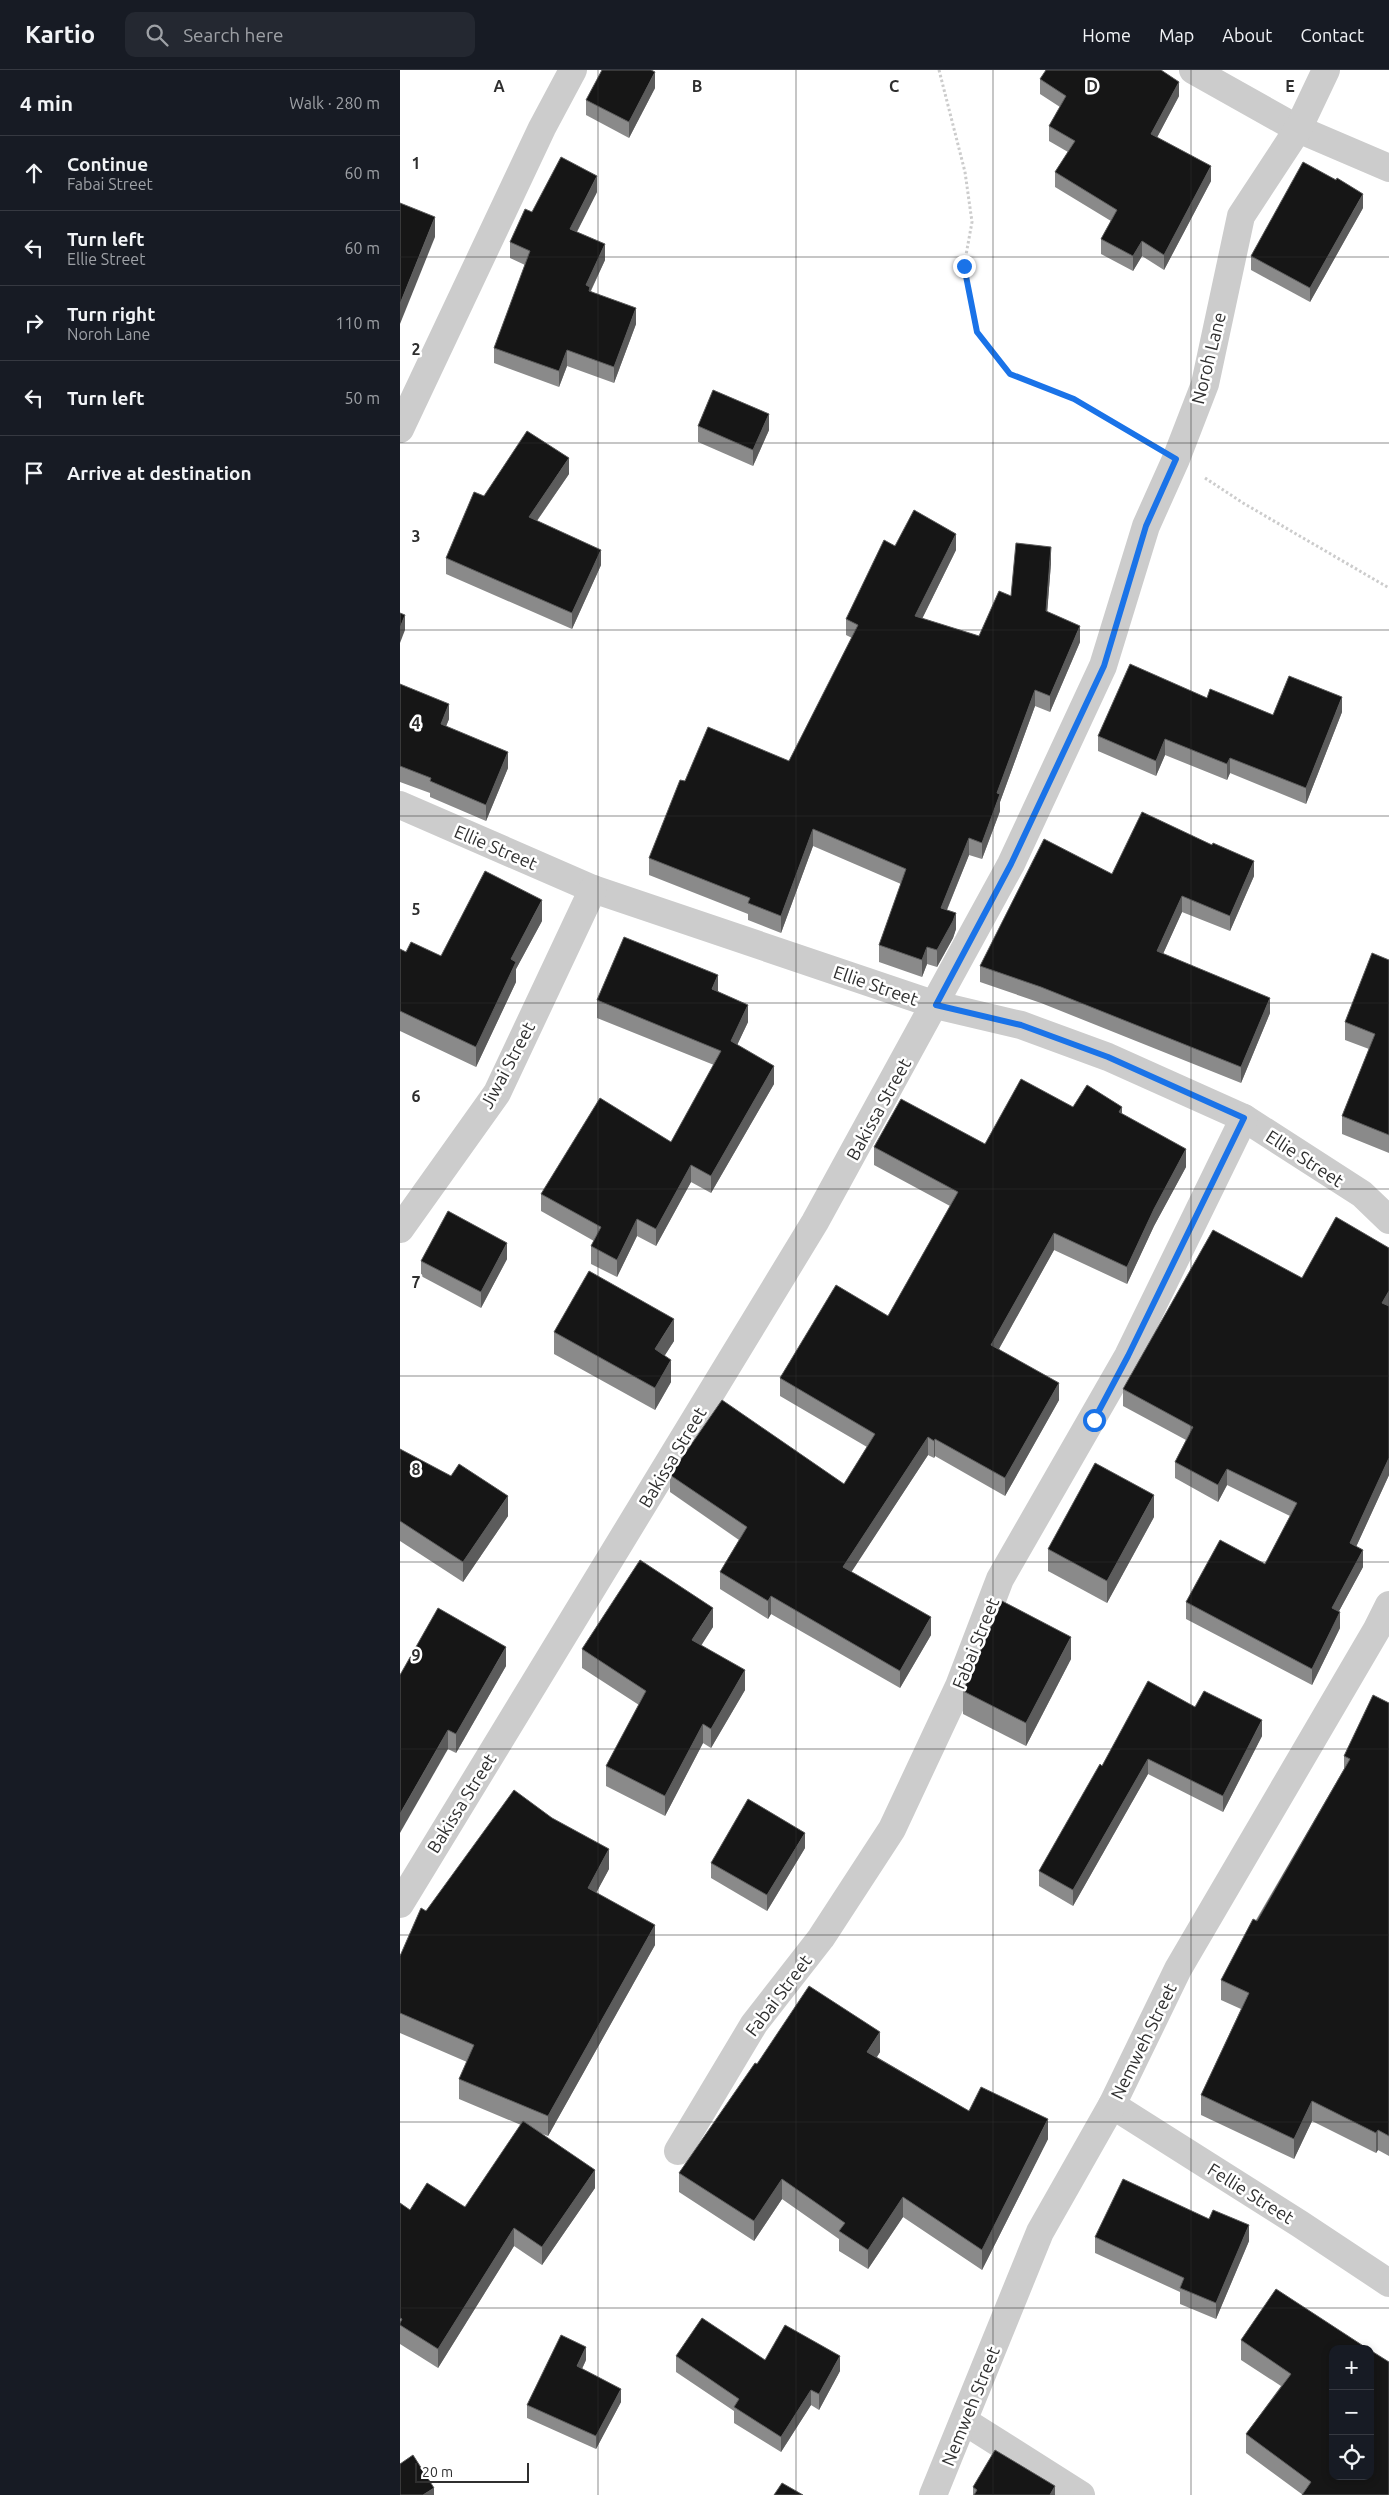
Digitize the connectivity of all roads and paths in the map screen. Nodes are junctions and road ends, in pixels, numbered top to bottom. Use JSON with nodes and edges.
{"nodes":[{"id":1,"x":573,"y":70,"type":"edge"},
{"id":2,"x":939,"y":70,"type":"edge"},
{"id":3,"x":1194,"y":70,"type":"edge"},
{"id":4,"x":1326,"y":70,"type":"edge"},
{"id":5,"x":1298,"y":128,"type":"junction"},
{"id":6,"x":1389,"y":168,"type":"edge"},
{"id":7,"x":400,"y":429,"type":"edge"},
{"id":8,"x":1176,"y":459,"type":"junction"},
{"id":9,"x":1389,"y":588,"type":"edge"},
{"id":10,"x":400,"y":805,"type":"edge"},
{"id":11,"x":593,"y":889,"type":"junction"},
{"id":12,"x":936,"y":1005,"type":"junction"},
{"id":13,"x":1244,"y":1118,"type":"junction"},
{"id":14,"x":1389,"y":1220,"type":"edge"},
{"id":15,"x":400,"y":1229,"type":"edge"},
{"id":16,"x":1389,"y":1605,"type":"edge"},
{"id":17,"x":400,"y":1904,"type":"edge"},
{"id":18,"x":1112,"y":2105,"type":"junction"},
{"id":19,"x":678,"y":2150,"type":"dead end"},
{"id":20,"x":1389,"y":2283,"type":"edge"},
{"id":21,"x":964,"y":2421,"type":"junction"},
{"id":22,"x":933,"y":2495,"type":"edge"},
{"id":23,"x":1081,"y":2495,"type":"edge"}],
"edges":[{"from":1,"to":7,"type":"street"},
{"from":2,"to":8,"type":"path"},
{"from":3,"to":5,"type":"street"},
{"from":4,"to":5,"type":"street","name":"Noroh Lane"},
{"from":5,"to":6,"type":"street"},
{"from":5,"to":8,"type":"street","name":"Noroh Lane"},
{"from":8,"to":9,"type":"path"},
{"from":8,"to":12,"type":"street","name":"Noroh Lane"},
{"from":10,"to":11,"type":"street","name":"Ellie Street"},
{"from":11,"to":12,"type":"street","name":"Ellie Street"},
{"from":11,"to":15,"type":"street","name":"Jiwai Street"},
{"from":12,"to":13,"type":"street","name":"Ellie Street"},
{"from":12,"to":17,"type":"street","name":"Bakissa Street"},
{"from":13,"to":14,"type":"street","name":"Ellie Street"},
{"from":13,"to":19,"type":"street","name":"Fabai Street"},
{"from":16,"to":18,"type":"street","name":"Nemweh Street"},
{"from":18,"to":20,"type":"street","name":"Fellie Street"},
{"from":18,"to":21,"type":"street","name":"Nemweh Street"},
{"from":21,"to":22,"type":"street","name":"Nemweh Street"},
{"from":21,"to":23,"type":"street"}]}
